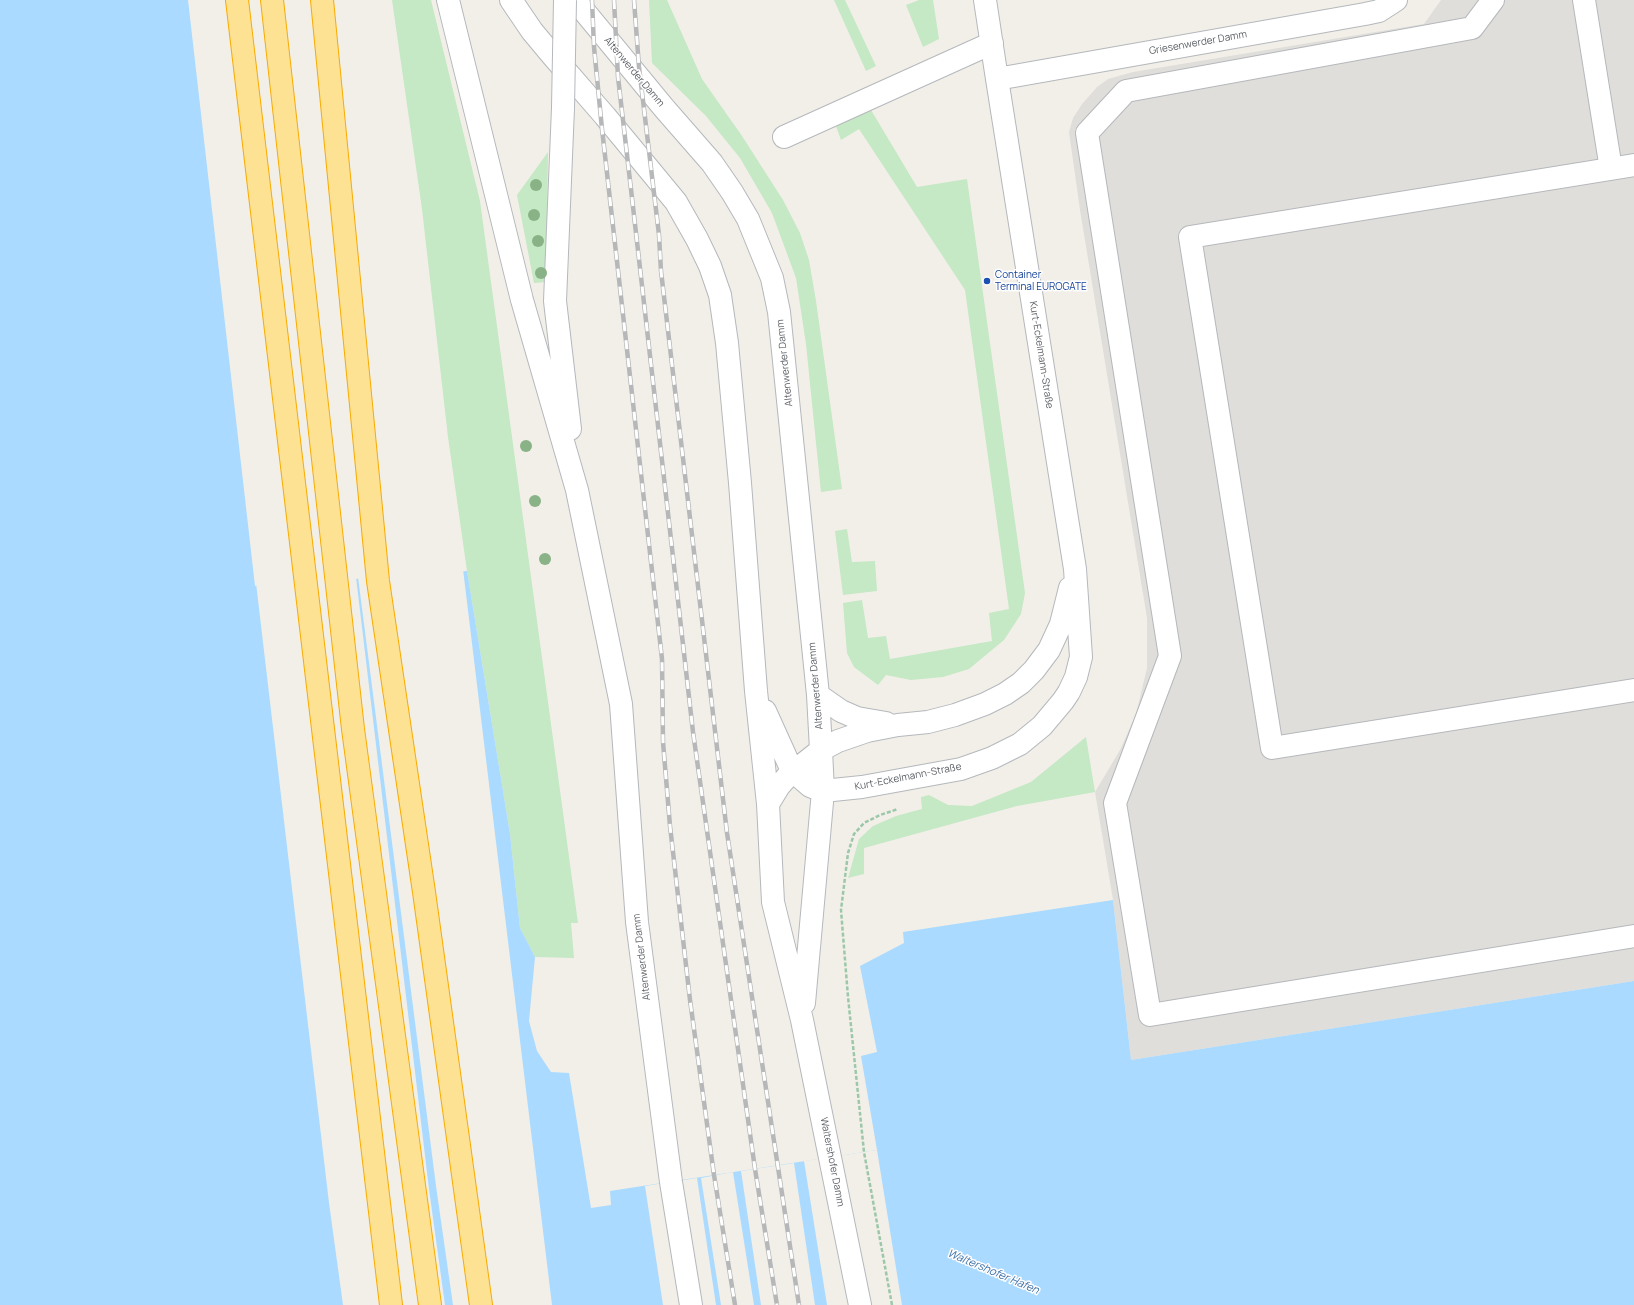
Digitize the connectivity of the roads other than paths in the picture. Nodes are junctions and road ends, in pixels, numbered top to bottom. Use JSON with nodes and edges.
{"nodes":[{"id":1,"x":237,"y":0,"type":"edge"},
{"id":2,"x":272,"y":0,"type":"edge"},
{"id":3,"x":322,"y":0,"type":"edge"},
{"id":4,"x":448,"y":0,"type":"edge"},
{"id":5,"x":511,"y":0,"type":"edge"},
{"id":6,"x":565,"y":0,"type":"edge"},
{"id":7,"x":575,"y":0,"type":"edge"},
{"id":8,"x":985,"y":0,"type":"edge"},
{"id":9,"x":1396,"y":0,"type":"edge"},
{"id":10,"x":1493,"y":0,"type":"edge"},
{"id":11,"x":1584,"y":0,"type":"edge"},
{"id":12,"x":992,"y":43,"type":"junction"},
{"id":13,"x":997,"y":79,"type":"junction"},
{"id":14,"x":784,"y":137,"type":"dead end"},
{"id":15,"x":1634,"y":165,"type":"edge"},
{"id":16,"x":1612,"y":169,"type":"junction"},
{"id":17,"x":577,"y":490,"type":"junction"},
{"id":18,"x":1075,"y":568,"type":"junction"},
{"id":19,"x":1634,"y":690,"type":"edge"},
{"id":20,"x":756,"y":691,"type":"junction"},
{"id":21,"x":818,"y":695,"type":"junction"},
{"id":22,"x":898,"y":725,"type":"junction"},
{"id":23,"x":821,"y":750,"type":"junction"},
{"id":24,"x":794,"y":771,"type":"junction"},
{"id":25,"x":823,"y":791,"type":"junction"},
{"id":26,"x":768,"y":804,"type":"junction"},
{"id":27,"x":1634,"y":936,"type":"edge"},
{"id":28,"x":802,"y":1020,"type":"junction"},
{"id":29,"x":391,"y":1305,"type":"edge"},
{"id":30,"x":430,"y":1305,"type":"edge"},
{"id":31,"x":481,"y":1305,"type":"edge"},
{"id":32,"x":691,"y":1305,"type":"edge"},
{"id":33,"x":860,"y":1305,"type":"edge"}],
"edges":[{"from":1,"to":29,"type":"highway"},
{"from":2,"to":30,"type":"highway"},
{"from":3,"to":31,"type":"highway"},
{"from":4,"to":17,"type":"street","name":"Altenwerder Damm"},
{"from":5,"to":20,"type":"street"},
{"from":6,"to":17,"type":"street","name":"Altenwerder Damm","bridge":true},
{"from":7,"to":21,"type":"street","name":"Altenwerder Damm"},
{"from":8,"to":12,"type":"street","name":"Kurt-Eckelmann-Straße"},
{"from":9,"to":13,"type":"street","name":"Griesenwerder Damm"},
{"from":10,"to":27,"type":"street"},
{"from":11,"to":16,"type":"street"},
{"from":12,"to":13,"type":"street","name":"Kurt-Eckelmann-Straße"},
{"from":12,"to":14,"type":"street"},
{"from":13,"to":18,"type":"street","name":"Kurt-Eckelmann-Straße"},
{"from":15,"to":16,"type":"street"},
{"from":16,"to":19,"type":"street"},
{"from":17,"to":32,"type":"street","name":"Altenwerder Damm"},
{"from":18,"to":22,"type":"street","name":"Kurt-Eckelmann-Straße"},
{"from":18,"to":25,"type":"street","name":"Kurt-Eckelmann-Straße"},
{"from":20,"to":24,"type":"street"},
{"from":20,"to":26,"type":"street"},
{"from":21,"to":22,"type":"street","name":"Kurt-Eckelmann-Straße"},
{"from":21,"to":23,"type":"street","name":"Altenwerder Damm"},
{"from":22,"to":23,"type":"street","name":"Kurt-Eckelmann-Straße"},
{"from":23,"to":24,"type":"street","name":"Kurt-Eckelmann-Straße"},
{"from":23,"to":25,"type":"street","name":"Altenwerder Damm"},
{"from":24,"to":25,"type":"street"},
{"from":24,"to":26,"type":"street","name":"Kurt-Eckelmann-Straße"},
{"from":25,"to":28,"type":"street","name":"Waltershofer Damm"},
{"from":26,"to":28,"type":"street","name":"Waltershofer Damm"},
{"from":28,"to":33,"type":"street","name":"Waltershofer Damm"}]}
